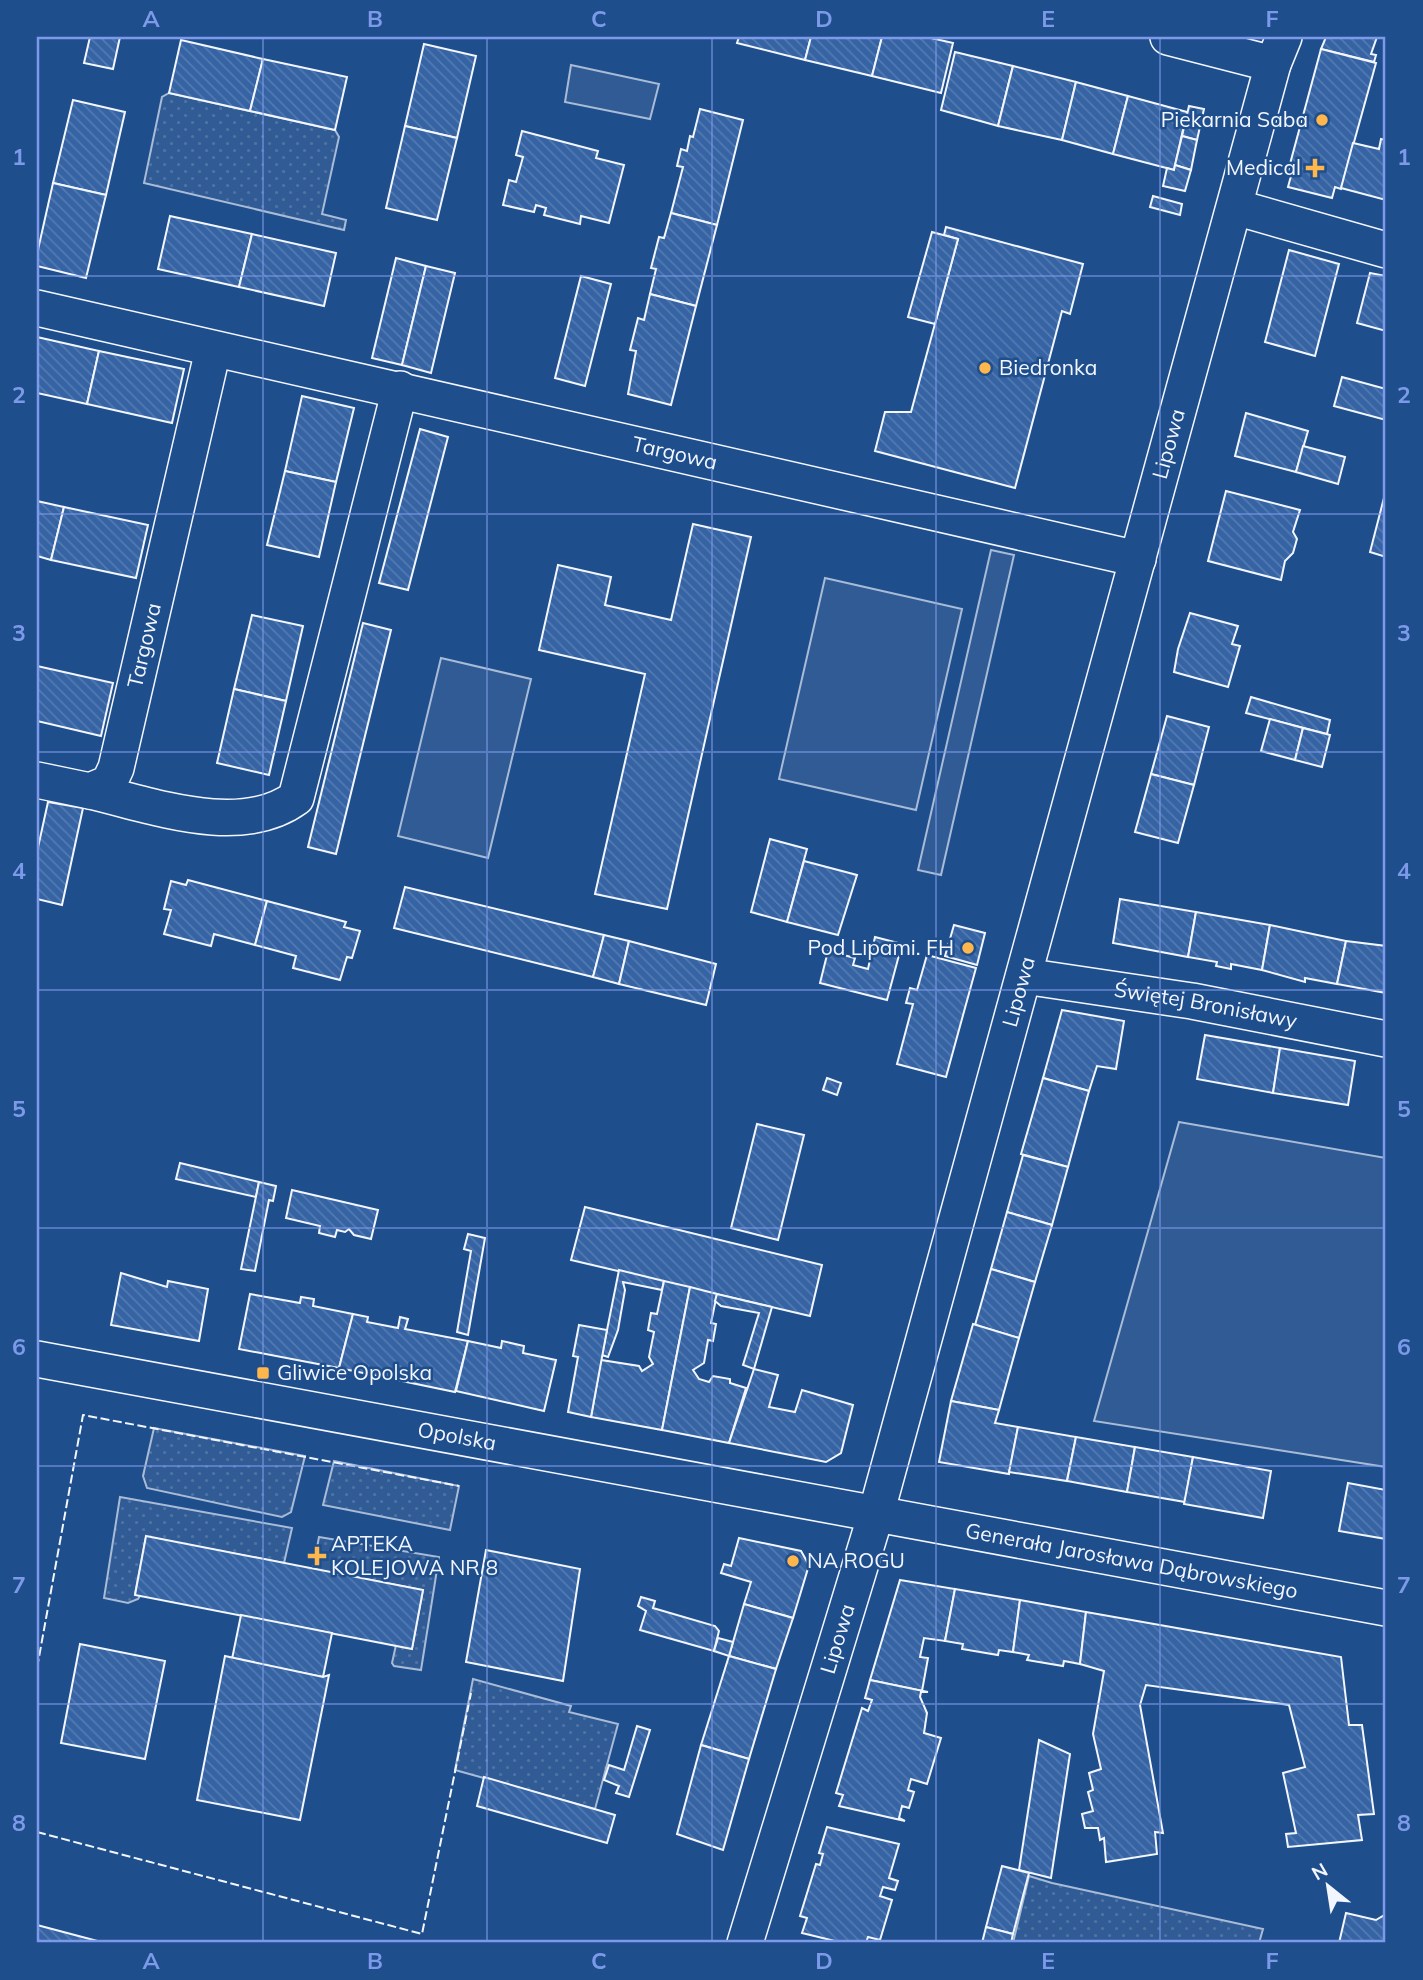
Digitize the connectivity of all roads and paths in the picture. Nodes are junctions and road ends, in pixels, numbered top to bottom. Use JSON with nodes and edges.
{"nodes":[{"id":1,"x":1168,"y":37,"type":"edge"},
{"id":2,"x":1279,"y":51,"type":"edge"},
{"id":3,"x":1234,"y":207,"type":"junction"},
{"id":4,"x":1386,"y":250,"type":"edge"},
{"id":5,"x":37,"y":308,"type":"edge"},
{"id":6,"x":213,"y":351,"type":"junction"},
{"id":7,"x":400,"y":388,"type":"junction"},
{"id":8,"x":1138,"y":559,"type":"junction"},
{"id":9,"x":37,"y":780,"type":"edge"},
{"id":10,"x":90,"y":791,"type":"junction"},
{"id":11,"x":1024,"y":976,"type":"junction"},
{"id":12,"x":1386,"y":1040,"type":"edge"},
{"id":13,"x":37,"y":1359,"type":"edge"},
{"id":14,"x":876,"y":1514,"type":"junction"},
{"id":15,"x":1386,"y":1608,"type":"edge"},
{"id":16,"x":745,"y":1943,"type":"edge"}],
"edges":[{"from":1,"to":2,"type":"street"},
{"from":2,"to":3,"type":"street","name":"Lipowa"},
{"from":3,"to":4,"type":"street"},
{"from":3,"to":8,"type":"street","name":"Lipowa"},
{"from":5,"to":6,"type":"street","name":"Targowa"},
{"from":6,"to":7,"type":"street","name":"Targowa"},
{"from":6,"to":10,"type":"street","name":"Targowa"},
{"from":7,"to":8,"type":"street","name":"Targowa"},
{"from":7,"to":10,"type":"street"},
{"from":8,"to":11,"type":"street","name":"Lipowa"},
{"from":9,"to":10,"type":"street"},
{"from":11,"to":12,"type":"street","name":"Świętej Bronisławy"},
{"from":11,"to":14,"type":"street","name":"Lipowa"},
{"from":13,"to":14,"type":"street","name":"Opolska"},
{"from":14,"to":15,"type":"street","name":"Generała Jarosława Dąbrowskiego"},
{"from":14,"to":16,"type":"street","name":"Lipowa"}]}
